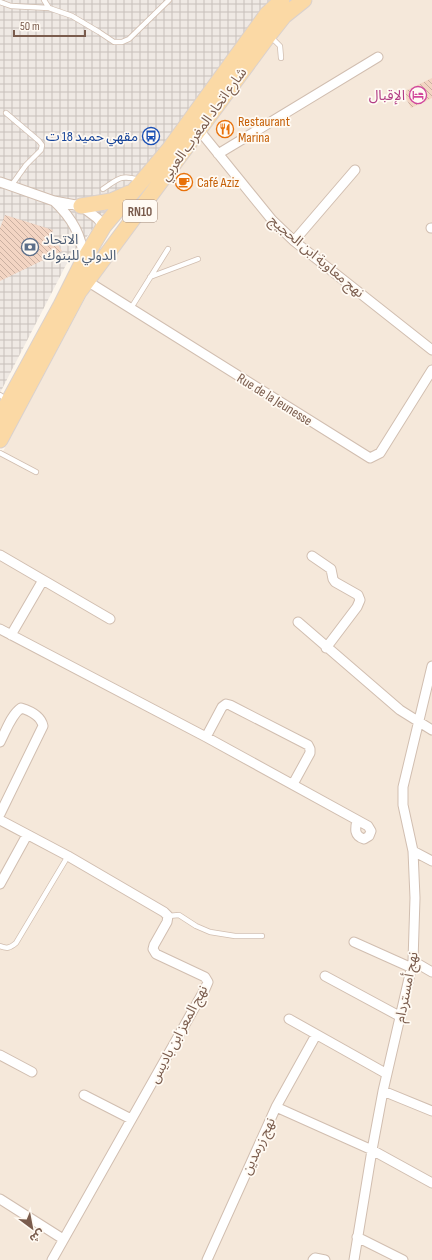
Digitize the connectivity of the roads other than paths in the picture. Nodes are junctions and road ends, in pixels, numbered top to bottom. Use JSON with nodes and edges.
{"nodes":[{"id":1,"x":44,"y":0,"type":"edge"},
{"id":2,"x":168,"y":0,"type":"edge"},
{"id":3,"x":282,"y":0,"type":"edge"},
{"id":4,"x":304,"y":0,"type":"edge"},
{"id":5,"x":0,"y":2,"type":"edge"},
{"id":6,"x":49,"y":8,"type":"junction"},
{"id":7,"x":269,"y":35,"type":"junction"},
{"id":8,"x":378,"y":57,"type":"dead end"},
{"id":9,"x":281,"y":58,"type":"dead end"},
{"id":10,"x":6,"y":113,"type":"dead end"},
{"id":11,"x":199,"y":130,"type":"junction"},
{"id":12,"x":218,"y":154,"type":"junction"},
{"id":13,"x":355,"y":170,"type":"dead end"},
{"id":14,"x":0,"y":182,"type":"edge"},
{"id":15,"x":142,"y":183,"type":"junction"},
{"id":16,"x":11,"y":186,"type":"junction"},
{"id":17,"x":103,"y":189,"type":"dead end"},
{"id":18,"x":54,"y":201,"type":"junction"},
{"id":19,"x":81,"y":206,"type":"junction"},
{"id":20,"x":104,"y":226,"type":"junction"},
{"id":21,"x":294,"y":241,"type":"junction"},
{"id":22,"x":168,"y":249,"type":"dead end"},
{"id":23,"x":198,"y":259,"type":"dead end"},
{"id":24,"x":82,"y":261,"type":"junction"},
{"id":25,"x":150,"y":277,"type":"junction"},
{"id":26,"x":88,"y":281,"type":"junction"},
{"id":27,"x":131,"y":308,"type":"junction"},
{"id":28,"x":432,"y":350,"type":"edge"},
{"id":29,"x":432,"y":370,"type":"edge"},
{"id":30,"x":4,"y":398,"type":"edge"},
{"id":31,"x":0,"y":417,"type":"edge"},
{"id":32,"x":0,"y":440,"type":"edge"},
{"id":33,"x":0,"y":453,"type":"edge"},
{"id":34,"x":36,"y":472,"type":"dead end"},
{"id":35,"x":0,"y":555,"type":"edge"},
{"id":36,"x":312,"y":556,"type":"dead end"},
{"id":37,"x":43,"y":580,"type":"junction"},
{"id":38,"x":110,"y":619,"type":"dead end"},
{"id":39,"x":298,"y":622,"type":"dead end"},
{"id":40,"x":0,"y":629,"type":"edge"},
{"id":41,"x":11,"y":635,"type":"junction"},
{"id":42,"x":326,"y":648,"type":"junction"},
{"id":43,"x":432,"y":666,"type":"edge"},
{"id":44,"x":418,"y":723,"type":"junction"},
{"id":45,"x":432,"y":730,"type":"edge"},
{"id":46,"x":206,"y":737,"type":"junction"},
{"id":47,"x":0,"y":742,"type":"edge"},
{"id":48,"x":293,"y":784,"type":"junction"},
{"id":49,"x":0,"y":814,"type":"edge"},
{"id":50,"x":0,"y":820,"type":"edge"},
{"id":51,"x":357,"y":820,"type":"dead end"},
{"id":52,"x":27,"y":836,"type":"junction"},
{"id":53,"x":414,"y":851,"type":"junction"},
{"id":54,"x":68,"y":856,"type":"junction"},
{"id":55,"x":432,"y":861,"type":"edge"},
{"id":56,"x":0,"y":884,"type":"edge"},
{"id":57,"x":168,"y":916,"type":"junction"},
{"id":58,"x":262,"y":936,"type":"dead end"},
{"id":59,"x":354,"y":942,"type":"dead end"},
{"id":60,"x":0,"y":946,"type":"edge"},
{"id":61,"x":413,"y":964,"type":"junction"},
{"id":62,"x":432,"y":972,"type":"edge"},
{"id":63,"x":325,"y":976,"type":"dead end"},
{"id":64,"x":401,"y":1017,"type":"junction"},
{"id":65,"x":289,"y":1019,"type":"dead end"},
{"id":66,"x":316,"y":1035,"type":"junction"},
{"id":67,"x":0,"y":1055,"type":"edge"},
{"id":68,"x":32,"y":1072,"type":"dead end"},
{"id":69,"x":387,"y":1074,"type":"junction"},
{"id":70,"x":384,"y":1090,"type":"junction"},
{"id":71,"x":84,"y":1095,"type":"dead end"},
{"id":72,"x":276,"y":1107,"type":"junction"},
{"id":73,"x":432,"y":1111,"type":"edge"},
{"id":74,"x":131,"y":1119,"type":"junction"},
{"id":75,"x":372,"y":1150,"type":"junction"},
{"id":76,"x":432,"y":1183,"type":"edge"},
{"id":77,"x":0,"y":1200,"type":"edge"},
{"id":78,"x":357,"y":1237,"type":"junction"},
{"id":79,"x":63,"y":1239,"type":"junction"},
{"id":80,"x":52,"y":1260,"type":"edge"},
{"id":81,"x":207,"y":1260,"type":"edge"},
{"id":82,"x":313,"y":1260,"type":"edge"},
{"id":83,"x":325,"y":1260,"type":"edge"},
{"id":84,"x":354,"y":1260,"type":"edge"},
{"id":85,"x":403,"y":1260,"type":"edge"}],
"edges":[{"from":1,"to":6,"type":"lane"},
{"from":2,"to":6,"type":"lane"},
{"from":3,"to":15,"type":"main road","name":"شارع اتحاد المغرب العربي","number":"RN10"},
{"from":4,"to":7,"type":"main road","name":"شارع اتحاد المغرب العربي","number":"RN10"},
{"from":5,"to":6,"type":"lane"},
{"from":7,"to":9,"type":"lane"},
{"from":7,"to":11,"type":"main road","name":"شارع اتحاد المغرب العربي","number":"RN10"},
{"from":8,"to":12,"type":"street"},
{"from":10,"to":16,"type":"lane"},
{"from":11,"to":12,"type":"street","name":"نهج معاوية ابن الحجيج"},
{"from":11,"to":26,"type":"main road","name":"شارع اتحاد المغرب العربي","number":"RN10"},
{"from":12,"to":21,"type":"street","name":"نهج معاوية ابن الحجيج"},
{"from":13,"to":21,"type":"street"},
{"from":14,"to":16,"type":"street"},
{"from":15,"to":17,"type":"lane"},
{"from":15,"to":19,"type":"main road"},
{"from":15,"to":20,"type":"main road","name":"شارع اتحاد المغرب العربي","number":"RN10"},
{"from":16,"to":18,"type":"street"},
{"from":18,"to":19,"type":"street"},
{"from":18,"to":24,"type":"street"},
{"from":19,"to":20,"type":"street"},
{"from":20,"to":24,"type":"main road","name":"شارع اتحاد المغرب العربي","number":"RN10"},
{"from":20,"to":26,"type":"main road"},
{"from":21,"to":28,"type":"street","name":"نهج معاوية ابن الحجيج"},
{"from":22,"to":25,"type":"lane"},
{"from":23,"to":25,"type":"lane"},
{"from":24,"to":30,"type":"main road","name":"شارع اتحاد المغرب العربي","number":"RN10"},
{"from":25,"to":27,"type":"lane"},
{"from":26,"to":27,"type":"street","name":"Rue de la Jeunesse"},
{"from":26,"to":32,"type":"main road","name":"شارع اتحاد المغرب العربي","number":"RN10"},
{"from":27,"to":29,"type":"street","name":"Rue de la Jeunesse"},
{"from":30,"to":31,"type":"main road","name":"شارع اتحاد المغرب العربي","number":"RN10"},
{"from":33,"to":34,"type":"lane"},
{"from":35,"to":37,"type":"street"},
{"from":36,"to":42,"type":"street"},
{"from":37,"to":38,"type":"street"},
{"from":37,"to":41,"type":"street"},
{"from":39,"to":42,"type":"street"},
{"from":40,"to":41,"type":"street"},
{"from":41,"to":46,"type":"street"},
{"from":42,"to":44,"type":"street"},
{"from":43,"to":44,"type":"street","name":"نهج أمستردام"},
{"from":44,"to":45,"type":"street"},
{"from":44,"to":53,"type":"street","name":"نهج أمستردام"},
{"from":46,"to":48,"type":"street"},
{"from":46,"to":48,"type":"street"},
{"from":47,"to":49,"type":"street"},
{"from":48,"to":51,"type":"street"},
{"from":50,"to":52,"type":"street"},
{"from":52,"to":54,"type":"street"},
{"from":52,"to":56,"type":"street"},
{"from":53,"to":55,"type":"street"},
{"from":53,"to":61,"type":"street","name":"نهج أمستردام"},
{"from":54,"to":57,"type":"street"},
{"from":54,"to":60,"type":"lane"},
{"from":57,"to":58,"type":"lane"},
{"from":57,"to":74,"type":"street","name":"نهج المعز ابن باديس"},
{"from":59,"to":61,"type":"street"},
{"from":61,"to":62,"type":"street"},
{"from":61,"to":64,"type":"street","name":"نهج أمستردام"},
{"from":63,"to":64,"type":"street"},
{"from":64,"to":69,"type":"street","name":"نهج أمستردام"},
{"from":65,"to":66,"type":"street"},
{"from":66,"to":69,"type":"street"},
{"from":66,"to":72,"type":"street","name":"نهج زرمدين"},
{"from":67,"to":68,"type":"street"},
{"from":69,"to":70,"type":"street","name":"نهج أمستردام"},
{"from":70,"to":73,"type":"street"},
{"from":70,"to":75,"type":"street","name":"نهج أمستردام"},
{"from":71,"to":74,"type":"street"},
{"from":72,"to":75,"type":"street"},
{"from":72,"to":81,"type":"street","name":"نهج زرمدين"},
{"from":74,"to":79,"type":"street","name":"نهج المعز ابن باديس"},
{"from":75,"to":76,"type":"street"},
{"from":75,"to":78,"type":"street","name":"نهج أمستردام"},
{"from":77,"to":79,"type":"street"},
{"from":78,"to":84,"type":"street","name":"نهج أمستردام"},
{"from":78,"to":85,"type":"street"},
{"from":79,"to":80,"type":"street","name":"نهج المعز ابن باديس"},
{"from":82,"to":83,"type":"street"}]}
